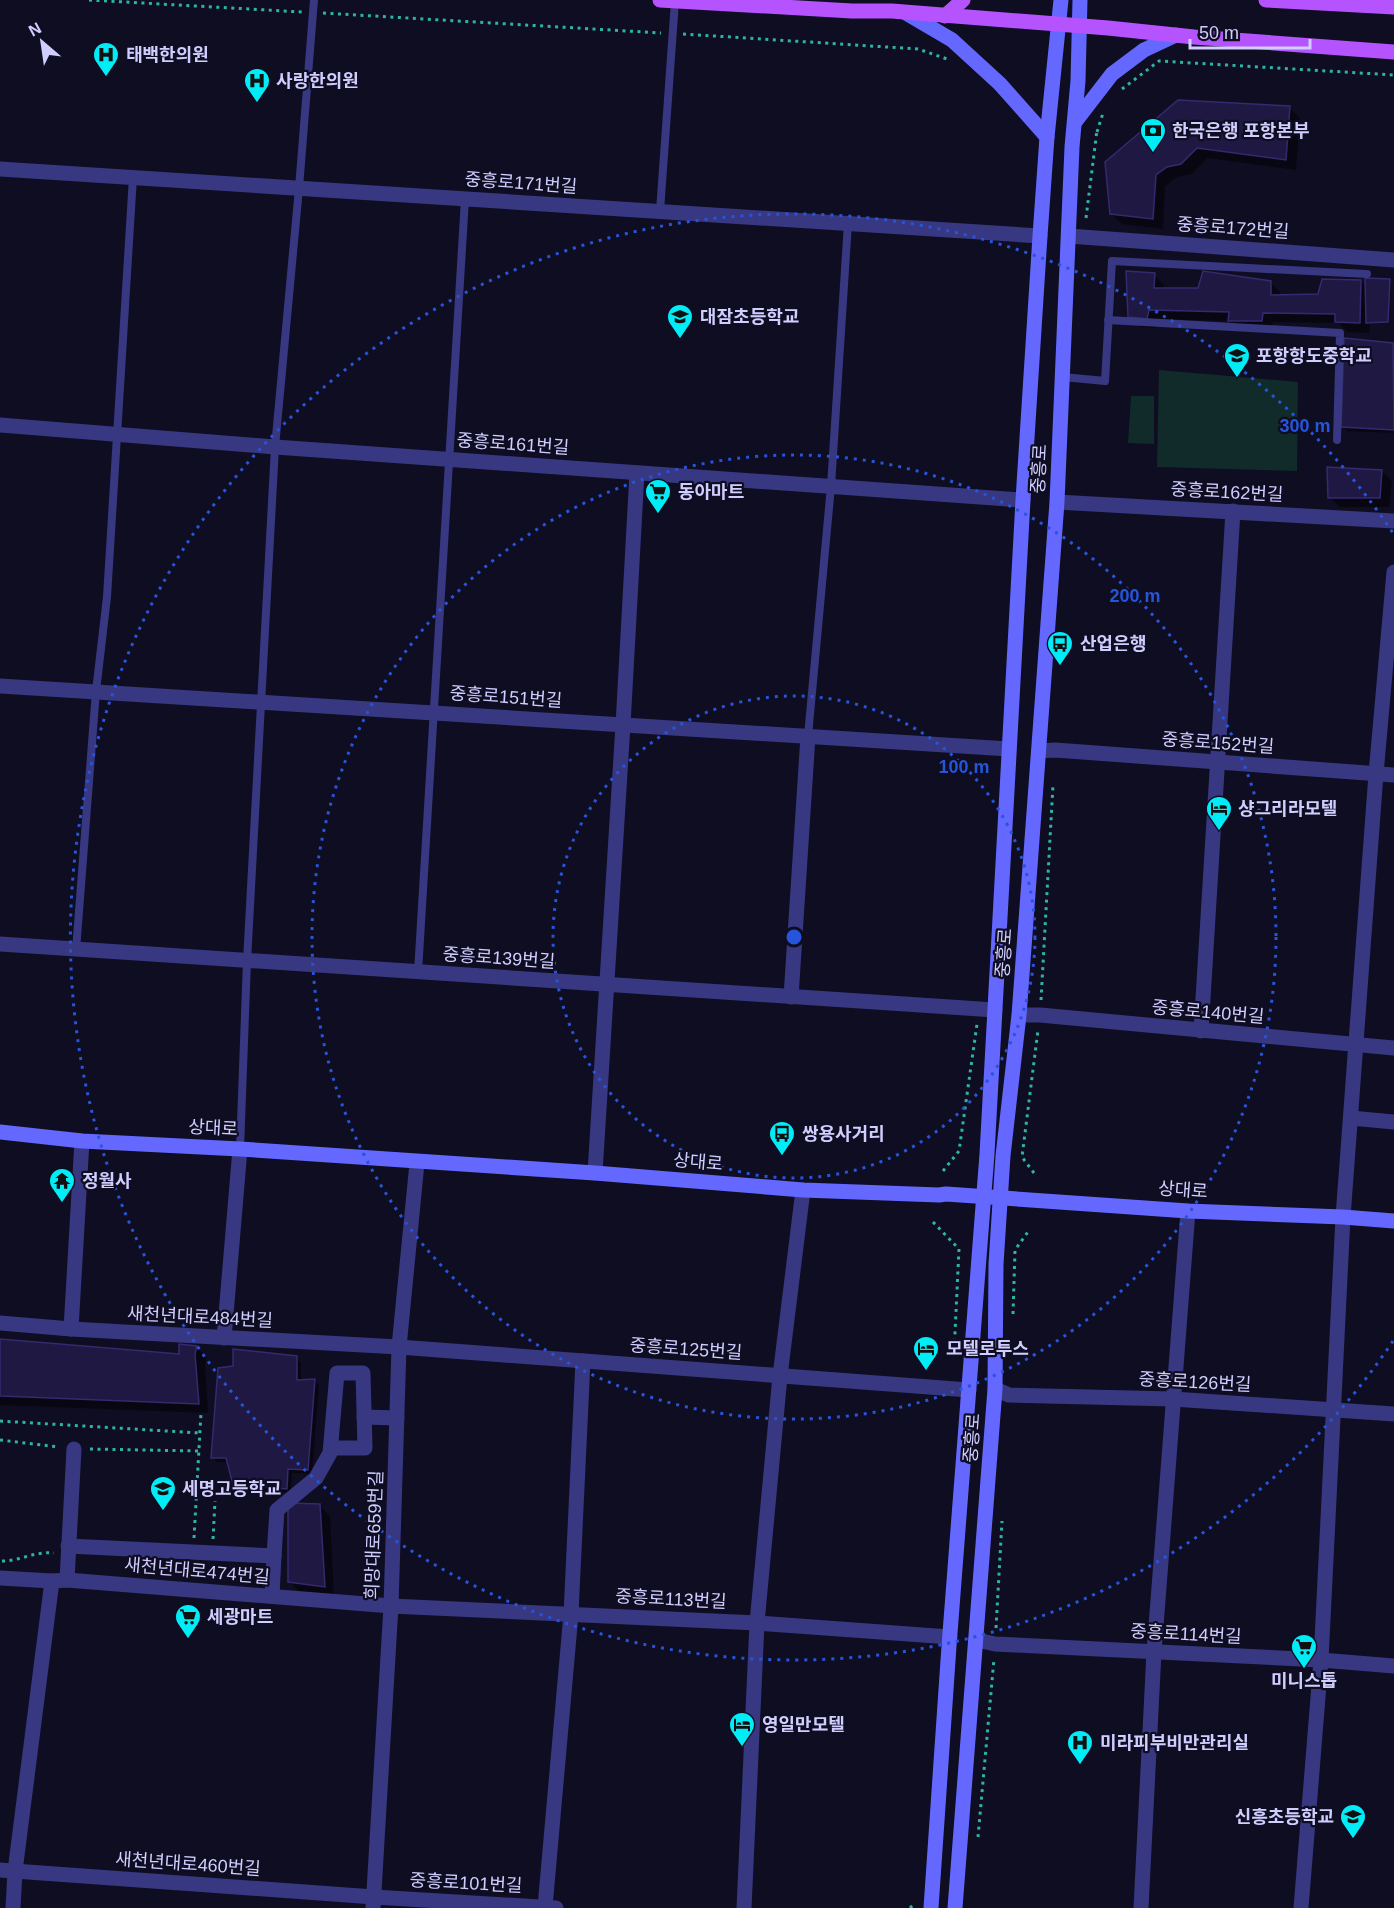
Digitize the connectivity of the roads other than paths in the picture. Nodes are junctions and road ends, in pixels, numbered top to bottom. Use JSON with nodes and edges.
{"nodes":[{"id":1,"x":314,"y":0,"type":"edge"},
{"id":2,"x":963,"y":0,"type":"edge"},
{"id":3,"x":1061,"y":0,"type":"edge"},
{"id":4,"x":1080,"y":0,"type":"edge"},
{"id":5,"x":1266,"y":0,"type":"edge"},
{"id":6,"x":667,"y":1,"type":"edge"},
{"id":7,"x":1394,"y":8,"type":"edge"},
{"id":8,"x":906,"y":13,"type":"junction"},
{"id":9,"x":945,"y":16,"type":"junction"},
{"id":10,"x":1059,"y":24,"type":"junction"},
{"id":11,"x":1079,"y":26,"type":"junction"},
{"id":12,"x":1176,"y":35,"type":"junction"},
{"id":13,"x":1394,"y":52,"type":"edge"},
{"id":14,"x":1075,"y":122,"type":"junction"},
{"id":15,"x":1047,"y":137,"type":"junction"},
{"id":16,"x":0,"y":169,"type":"edge"},
{"id":17,"x":133,"y":177,"type":"junction"},
{"id":18,"x":299,"y":188,"type":"junction"},
{"id":19,"x":465,"y":199,"type":"junction"},
{"id":20,"x":660,"y":211,"type":"junction"},
{"id":21,"x":848,"y":223,"type":"junction"},
{"id":22,"x":1040,"y":236,"type":"junction"},
{"id":23,"x":1069,"y":236,"type":"junction"},
{"id":24,"x":1394,"y":260,"type":"edge"},
{"id":25,"x":1367,"y":274,"type":"dead end"},
{"id":26,"x":1108,"y":320,"type":"junction"},
{"id":27,"x":1063,"y":377,"type":"junction"},
{"id":28,"x":0,"y":425,"type":"edge"},
{"id":29,"x":117,"y":435,"type":"junction"},
{"id":30,"x":1336,"y":440,"type":"dead end"},
{"id":31,"x":275,"y":447,"type":"junction"},
{"id":32,"x":448,"y":459,"type":"junction"},
{"id":33,"x":637,"y":473,"type":"junction"},
{"id":34,"x":831,"y":486,"type":"junction"},
{"id":35,"x":1023,"y":500,"type":"junction"},
{"id":36,"x":1057,"y":502,"type":"junction"},
{"id":37,"x":1233,"y":512,"type":"junction"},
{"id":38,"x":1394,"y":521,"type":"edge"},
{"id":39,"x":1394,"y":572,"type":"edge"},
{"id":40,"x":0,"y":686,"type":"edge"},
{"id":41,"x":96,"y":691,"type":"junction"},
{"id":42,"x":261,"y":701,"type":"junction"},
{"id":43,"x":435,"y":712,"type":"junction"},
{"id":44,"x":623,"y":724,"type":"junction"},
{"id":45,"x":808,"y":736,"type":"junction"},
{"id":46,"x":1009,"y":749,"type":"junction"},
{"id":47,"x":1039,"y":751,"type":"junction"},
{"id":48,"x":1218,"y":762,"type":"junction"},
{"id":49,"x":1376,"y":774,"type":"junction"},
{"id":50,"x":1394,"y":775,"type":"edge"},
{"id":51,"x":0,"y":944,"type":"edge"},
{"id":52,"x":76,"y":950,"type":"junction"},
{"id":53,"x":247,"y":961,"type":"junction"},
{"id":54,"x":418,"y":972,"type":"junction"},
{"id":55,"x":608,"y":984,"type":"junction"},
{"id":56,"x":791,"y":997,"type":"junction"},
{"id":57,"x":994,"y":1010,"type":"junction"},
{"id":58,"x":1019,"y":1015,"type":"junction"},
{"id":59,"x":1201,"y":1031,"type":"junction"},
{"id":60,"x":1357,"y":1046,"type":"junction"},
{"id":61,"x":1394,"y":1048,"type":"edge"},
{"id":62,"x":1351,"y":1118,"type":"junction"},
{"id":63,"x":1394,"y":1122,"type":"edge"},
{"id":64,"x":0,"y":1132,"type":"edge"},
{"id":65,"x":82,"y":1141,"type":"junction"},
{"id":66,"x":240,"y":1149,"type":"junction"},
{"id":67,"x":417,"y":1163,"type":"junction"},
{"id":68,"x":595,"y":1173,"type":"junction"},
{"id":69,"x":803,"y":1190,"type":"junction"},
{"id":70,"x":984,"y":1197,"type":"junction"},
{"id":71,"x":1000,"y":1198,"type":"junction"},
{"id":72,"x":1188,"y":1211,"type":"junction"},
{"id":73,"x":1343,"y":1217,"type":"junction"},
{"id":74,"x":1394,"y":1221,"type":"edge"},
{"id":75,"x":0,"y":1323,"type":"edge"},
{"id":76,"x":71,"y":1329,"type":"junction"},
{"id":77,"x":224,"y":1338,"type":"junction"},
{"id":78,"x":399,"y":1347,"type":"junction"},
{"id":79,"x":582,"y":1361,"type":"junction"},
{"id":80,"x":780,"y":1376,"type":"junction"},
{"id":81,"x":994,"y":1389,"type":"junction"},
{"id":82,"x":969,"y":1390,"type":"junction"},
{"id":83,"x":1173,"y":1399,"type":"junction"},
{"id":84,"x":1332,"y":1410,"type":"junction"},
{"id":85,"x":1394,"y":1414,"type":"edge"},
{"id":86,"x":364,"y":1417,"type":"junction"},
{"id":87,"x":397,"y":1418,"type":"junction"},
{"id":88,"x":74,"y":1449,"type":"road end"},
{"id":89,"x":331,"y":1449,"type":"junction"},
{"id":90,"x":68,"y":1550,"type":"junction"},
{"id":91,"x":274,"y":1556,"type":"junction"},
{"id":92,"x":0,"y":1578,"type":"edge"},
{"id":93,"x":59,"y":1581,"type":"junction"},
{"id":94,"x":272,"y":1596,"type":"junction"},
{"id":95,"x":391,"y":1606,"type":"junction"},
{"id":96,"x":571,"y":1614,"type":"junction"},
{"id":97,"x":757,"y":1623,"type":"junction"},
{"id":98,"x":950,"y":1637,"type":"junction"},
{"id":99,"x":977,"y":1640,"type":"junction"},
{"id":100,"x":1154,"y":1652,"type":"junction"},
{"id":101,"x":1321,"y":1660,"type":"junction"},
{"id":102,"x":1394,"y":1666,"type":"edge"},
{"id":103,"x":8,"y":1870,"type":"edge"},
{"id":104,"x":373,"y":1903,"type":"edge"},
{"id":105,"x":545,"y":1907,"type":"edge"},
{"id":106,"x":13,"y":1908,"type":"edge"},
{"id":107,"x":556,"y":1908,"type":"edge"},
{"id":108,"x":744,"y":1908,"type":"edge"},
{"id":109,"x":931,"y":1908,"type":"edge"},
{"id":110,"x":956,"y":1908,"type":"edge"},
{"id":111,"x":1142,"y":1908,"type":"edge"},
{"id":112,"x":1301,"y":1908,"type":"edge"}],
"edges":[{"from":1,"to":18,"type":"lane"},
{"from":2,"to":9,"type":"main road"},
{"from":3,"to":10,"type":"main road","name":"중흥로"},
{"from":4,"to":11,"type":"main road","name":"중흥로"},
{"from":5,"to":7,"type":"main road"},
{"from":6,"to":8,"type":"main road"},
{"from":6,"to":20,"type":"lane"},
{"from":8,"to":9,"type":"main road"},
{"from":8,"to":15,"type":"main road"},
{"from":9,"to":10,"type":"main road"},
{"from":10,"to":11,"type":"main road"},
{"from":10,"to":15,"type":"main road","name":"중흥로"},
{"from":11,"to":12,"type":"main road"},
{"from":11,"to":14,"type":"main road","name":"중흥로"},
{"from":12,"to":13,"type":"main road"},
{"from":12,"to":14,"type":"main road"},
{"from":14,"to":23,"type":"main road","name":"중흥로"},
{"from":15,"to":22,"type":"main road","name":"중흥로"},
{"from":16,"to":17,"type":"street","name":"중흥로171번길"},
{"from":17,"to":18,"type":"street","name":"중흥로171번길"},
{"from":17,"to":29,"type":"lane"},
{"from":18,"to":19,"type":"street","name":"중흥로171번길"},
{"from":18,"to":31,"type":"lane"},
{"from":19,"to":20,"type":"street","name":"중흥로171번길"},
{"from":19,"to":32,"type":"lane"},
{"from":20,"to":21,"type":"street","name":"중흥로171번길"},
{"from":21,"to":22,"type":"street","name":"중흥로171번길"},
{"from":21,"to":34,"type":"lane"},
{"from":22,"to":35,"type":"main road","name":"중흥로"},
{"from":23,"to":24,"type":"street","name":"중흥로172번길"},
{"from":23,"to":27,"type":"main road","name":"중흥로"},
{"from":25,"to":26,"type":"lane"},
{"from":26,"to":27,"type":"lane"},
{"from":26,"to":30,"type":"lane"},
{"from":27,"to":36,"type":"main road","name":"중흥로"},
{"from":28,"to":29,"type":"street","name":"중흥로161번길"},
{"from":29,"to":31,"type":"street","name":"중흥로161번길"},
{"from":29,"to":41,"type":"lane"},
{"from":31,"to":32,"type":"street","name":"중흥로161번길"},
{"from":31,"to":42,"type":"lane"},
{"from":32,"to":33,"type":"street","name":"중흥로161번길"},
{"from":32,"to":43,"type":"lane"},
{"from":33,"to":34,"type":"street","name":"중흥로161번길"},
{"from":33,"to":44,"type":"street"},
{"from":34,"to":35,"type":"street","name":"중흥로161번길"},
{"from":34,"to":45,"type":"lane"},
{"from":35,"to":46,"type":"main road","name":"중흥로"},
{"from":36,"to":37,"type":"street","name":"중흥로162번길"},
{"from":36,"to":47,"type":"main road","name":"중흥로"},
{"from":37,"to":38,"type":"street","name":"중흥로162번길"},
{"from":37,"to":48,"type":"street"},
{"from":39,"to":49,"type":"street"},
{"from":40,"to":41,"type":"street","name":"중흥로151번길"},
{"from":41,"to":42,"type":"street","name":"중흥로151번길"},
{"from":41,"to":52,"type":"lane"},
{"from":42,"to":43,"type":"street","name":"중흥로151번길"},
{"from":42,"to":53,"type":"lane"},
{"from":43,"to":44,"type":"street","name":"중흥로151번길"},
{"from":43,"to":54,"type":"lane"},
{"from":44,"to":45,"type":"street","name":"중흥로151번길"},
{"from":44,"to":55,"type":"street"},
{"from":45,"to":46,"type":"street","name":"중흥로151번길"},
{"from":45,"to":56,"type":"street"},
{"from":46,"to":57,"type":"main road","name":"중흥로"},
{"from":47,"to":48,"type":"street","name":"중흥로152번길"},
{"from":47,"to":58,"type":"main road","name":"중흥로"},
{"from":48,"to":49,"type":"street","name":"중흥로152번길"},
{"from":48,"to":59,"type":"street"},
{"from":49,"to":50,"type":"street","name":"중흥로152번길"},
{"from":49,"to":60,"type":"street"},
{"from":51,"to":52,"type":"street","name":"중흥로139번길"},
{"from":52,"to":53,"type":"street","name":"중흥로139번길"},
{"from":53,"to":54,"type":"street","name":"중흥로139번길"},
{"from":53,"to":66,"type":"lane"},
{"from":54,"to":55,"type":"street","name":"중흥로139번길"},
{"from":55,"to":56,"type":"street","name":"중흥로139번길"},
{"from":55,"to":68,"type":"street"},
{"from":56,"to":57,"type":"street","name":"중흥로139번길"},
{"from":57,"to":70,"type":"main road","name":"중흥로"},
{"from":58,"to":59,"type":"street","name":"중흥로140번길"},
{"from":58,"to":71,"type":"main road","name":"중흥로"},
{"from":59,"to":60,"type":"street","name":"중흥로140번길"},
{"from":60,"to":61,"type":"street","name":"중흥로140번길"},
{"from":60,"to":62,"type":"street"},
{"from":62,"to":63,"type":"street"},
{"from":62,"to":73,"type":"street"},
{"from":64,"to":65,"type":"main road","name":"상대로"},
{"from":65,"to":66,"type":"main road","name":"상대로"},
{"from":65,"to":76,"type":"street"},
{"from":66,"to":67,"type":"main road","name":"상대로"},
{"from":66,"to":77,"type":"street"},
{"from":67,"to":68,"type":"main road","name":"상대로"},
{"from":67,"to":78,"type":"street","name":"희망대로659번길"},
{"from":68,"to":69,"type":"main road","name":"상대로"},
{"from":69,"to":70,"type":"main road","name":"상대로"},
{"from":69,"to":80,"type":"street"},
{"from":70,"to":71,"type":"main road","name":"상대로"},
{"from":70,"to":82,"type":"main road","name":"중흥로"},
{"from":71,"to":72,"type":"main road","name":"상대로"},
{"from":71,"to":81,"type":"main road","name":"중흥로"},
{"from":72,"to":73,"type":"main road","name":"상대로"},
{"from":72,"to":83,"type":"street"},
{"from":73,"to":74,"type":"main road","name":"상대로"},
{"from":73,"to":84,"type":"street"},
{"from":75,"to":76,"type":"street","name":"새천년대로484번길"},
{"from":76,"to":77,"type":"street","name":"새천년대로484번길"},
{"from":77,"to":78,"type":"street","name":"새천년대로484번길"},
{"from":78,"to":79,"type":"street","name":"중흥로125번길"},
{"from":78,"to":87,"type":"street","name":"희망대로659번길"},
{"from":79,"to":80,"type":"street","name":"중흥로125번길"},
{"from":79,"to":96,"type":"street"},
{"from":80,"to":82,"type":"street","name":"중흥로125번길"},
{"from":80,"to":97,"type":"street"},
{"from":81,"to":83,"type":"street","name":"중흥로126번길"},
{"from":81,"to":99,"type":"main road","name":"중흥로"},
{"from":82,"to":98,"type":"main road","name":"중흥로"},
{"from":83,"to":84,"type":"street","name":"중흥로126번길"},
{"from":83,"to":100,"type":"street"},
{"from":84,"to":85,"type":"street","name":"중흥로126번길"},
{"from":84,"to":101,"type":"street"},
{"from":86,"to":87,"type":"street"},
{"from":86,"to":89,"type":"street"},
{"from":86,"to":89,"type":"street"},
{"from":87,"to":95,"type":"street","name":"희망대로659번길"},
{"from":88,"to":90,"type":"street"},
{"from":89,"to":91,"type":"street"},
{"from":90,"to":91,"type":"street"},
{"from":90,"to":93,"type":"street"},
{"from":91,"to":94,"type":"street"},
{"from":92,"to":93,"type":"street","name":"새천년대로474번길"},
{"from":93,"to":94,"type":"street","name":"새천년대로474번길"},
{"from":93,"to":103,"type":"street"},
{"from":94,"to":95,"type":"street","name":"새천년대로474번길"},
{"from":95,"to":96,"type":"street","name":"중흥로113번길"},
{"from":95,"to":104,"type":"street","name":"희망대로659번길"},
{"from":96,"to":97,"type":"street","name":"중흥로113번길"},
{"from":96,"to":105,"type":"street"},
{"from":97,"to":98,"type":"street","name":"중흥로113번길"},
{"from":97,"to":108,"type":"street"},
{"from":98,"to":109,"type":"main road","name":"중흥로"},
{"from":99,"to":100,"type":"street","name":"중흥로114번길"},
{"from":99,"to":110,"type":"main road","name":"중흥로"},
{"from":100,"to":101,"type":"street","name":"중흥로114번길"},
{"from":100,"to":111,"type":"street"},
{"from":101,"to":102,"type":"street","name":"중흥로114번길"},
{"from":101,"to":112,"type":"street"},
{"from":103,"to":104,"type":"street","name":"새천년대로460번길"},
{"from":103,"to":106,"type":"street"},
{"from":104,"to":105,"type":"street","name":"중흥로101번길"},
{"from":105,"to":107,"type":"street","name":"중흥로101번길"}]}
